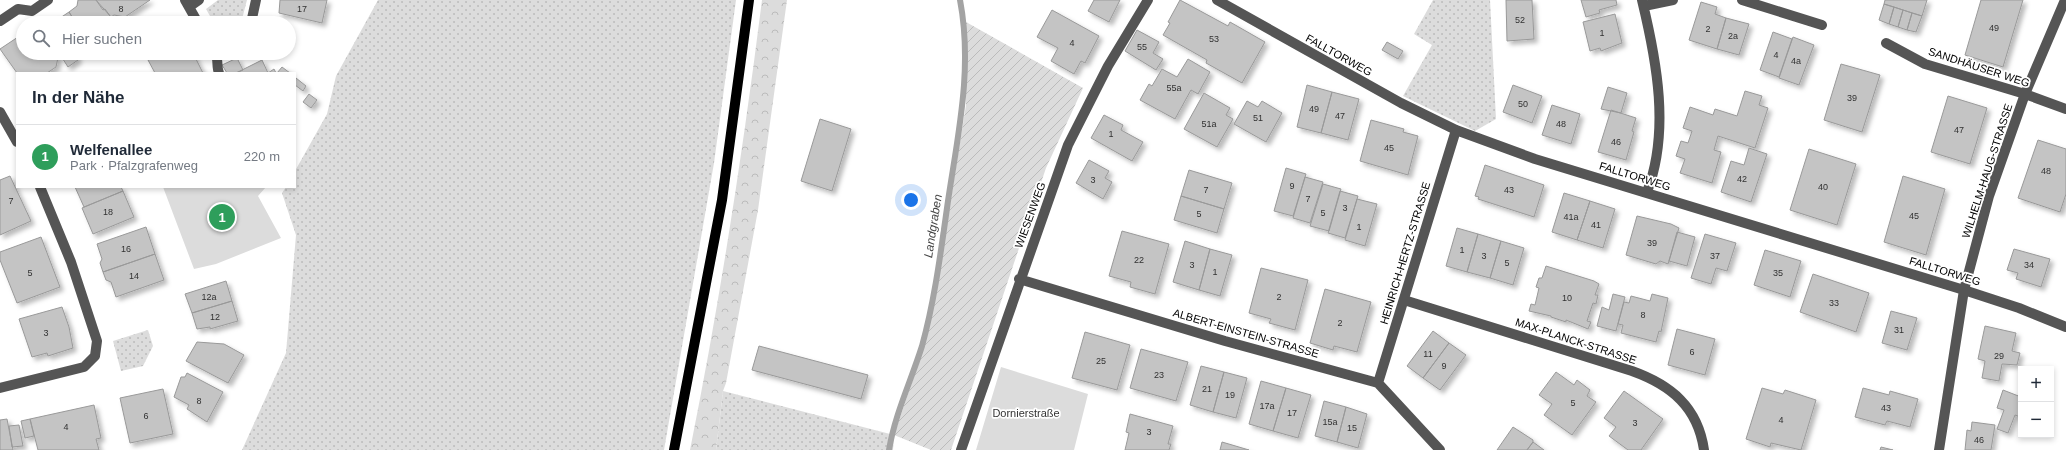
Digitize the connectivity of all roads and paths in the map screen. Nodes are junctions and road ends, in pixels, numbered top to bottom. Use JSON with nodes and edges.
{"nodes":[{"id":1,"x":48,"y":0,"type":"edge"},
{"id":2,"x":199,"y":0,"type":"edge"},
{"id":3,"x":256,"y":0,"type":"edge"},
{"id":4,"x":749,"y":0,"type":"edge"},
{"id":5,"x":1148,"y":0,"type":"edge"},
{"id":6,"x":1217,"y":0,"type":"edge"},
{"id":7,"x":1673,"y":0,"type":"edge"},
{"id":8,"x":1742,"y":0,"type":"edge"},
{"id":9,"x":2065,"y":0,"type":"edge"},
{"id":10,"x":187,"y":3,"type":"edge"},
{"id":11,"x":1643,"y":3,"type":"edge"},
{"id":12,"x":18,"y":4,"type":"edge"},
{"id":13,"x":194,"y":16,"type":"edge"},
{"id":14,"x":253,"y":16,"type":"edge"},
{"id":15,"x":0,"y":21,"type":"edge"},
{"id":16,"x":1822,"y":25,"type":"dead end"},
{"id":17,"x":1886,"y":43,"type":"dead end"},
{"id":18,"x":217,"y":60,"type":"edge"},
{"id":19,"x":219,"y":72,"type":"edge"},
{"id":20,"x":2025,"y":94,"type":"junction"},
{"id":21,"x":2066,"y":109,"type":"edge"},
{"id":22,"x":0,"y":112,"type":"edge"},
{"id":23,"x":1456,"y":130,"type":"junction"},
{"id":24,"x":16,"y":140,"type":"edge"},
{"id":25,"x":40,"y":188,"type":"edge"},
{"id":26,"x":1647,"y":192,"type":"junction"},
{"id":27,"x":1019,"y":279,"type":"junction"},
{"id":28,"x":1964,"y":290,"type":"junction"},
{"id":29,"x":1404,"y":300,"type":"junction"},
{"id":30,"x":2066,"y":327,"type":"edge"},
{"id":31,"x":1378,"y":383,"type":"junction"},
{"id":32,"x":0,"y":388,"type":"edge"},
{"id":33,"x":674,"y":450,"type":"edge"},
{"id":34,"x":961,"y":450,"type":"edge"},
{"id":35,"x":1440,"y":450,"type":"edge"},
{"id":36,"x":1704,"y":450,"type":"edge"},
{"id":37,"x":1939,"y":450,"type":"edge"}],
"edges":[{"from":1,"to":12,"type":"street"},
{"from":2,"to":10,"type":"street"},
{"from":3,"to":14,"type":"street"},
{"from":4,"to":33,"type":"main road"},
{"from":5,"to":27,"type":"street","name":"WIESENWEG"},
{"from":6,"to":23,"type":"street","name":"FALLTORWEG"},
{"from":7,"to":11,"type":"street"},
{"from":8,"to":16,"type":"street"},
{"from":9,"to":20,"type":"street","name":"WILHELM-HAUG-STRASSE"},
{"from":10,"to":13,"type":"street"},
{"from":11,"to":26,"type":"street"},
{"from":12,"to":15,"type":"street"},
{"from":17,"to":20,"type":"street","name":"SANDHÄUSER WEG"},
{"from":18,"to":19,"type":"street"},
{"from":20,"to":21,"type":"street","name":"SANDHÄUSER WEG"},
{"from":20,"to":28,"type":"street","name":"WILHELM-HAUG-STRASSE"},
{"from":22,"to":24,"type":"street"},
{"from":23,"to":26,"type":"street","name":"FALLTORWEG"},
{"from":23,"to":29,"type":"street","name":"HEINRICH-HERTZ-STRASSE"},
{"from":25,"to":32,"type":"street"},
{"from":26,"to":28,"type":"street","name":"FALLTORWEG"},
{"from":27,"to":31,"type":"street","name":"ALBERT-EINSTEIN-STRASSE"},
{"from":27,"to":34,"type":"street","name":"WIESENWEG"},
{"from":28,"to":30,"type":"street","name":"FALLTORWEG"},
{"from":28,"to":37,"type":"street","name":"WILHELM-HAUG-STRASSE"},
{"from":29,"to":31,"type":"street","name":"HEINRICH-HERTZ-STRASSE"},
{"from":29,"to":36,"type":"street","name":"MAX-PLANCK-STRASSE"},
{"from":31,"to":35,"type":"street"}]}
